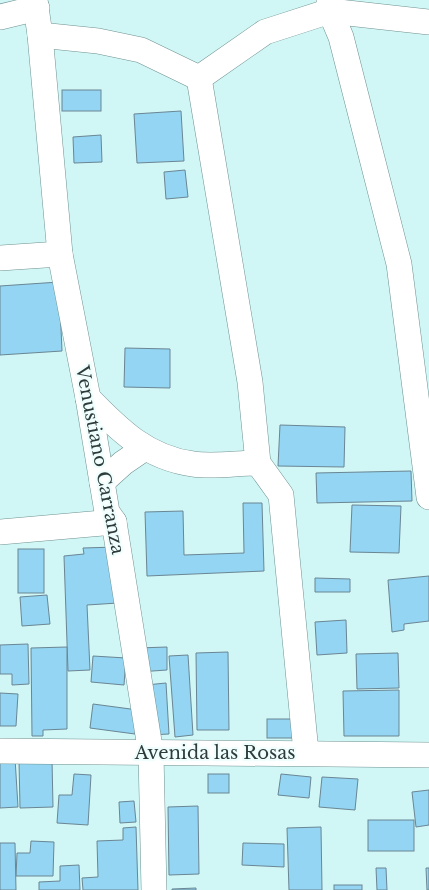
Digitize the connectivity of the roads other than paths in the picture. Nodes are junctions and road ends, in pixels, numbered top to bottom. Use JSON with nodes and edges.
{"nodes":[{"id":1,"x":36,"y":4,"type":"edge"},
{"id":2,"x":330,"y":5,"type":"edge"},
{"id":3,"x":0,"y":17,"type":"edge"},
{"id":4,"x":429,"y":22,"type":"edge"},
{"id":5,"x":40,"y":35,"type":"junction"},
{"id":6,"x":199,"y":78,"type":"junction"},
{"id":7,"x":60,"y":254,"type":"junction"},
{"id":8,"x":0,"y":258,"type":"edge"},
{"id":9,"x":88,"y":398,"type":"junction"},
{"id":10,"x":145,"y":448,"type":"junction"},
{"id":11,"x":258,"y":463,"type":"junction"},
{"id":12,"x":102,"y":482,"type":"junction"},
{"id":13,"x":429,"y":497,"type":"edge"},
{"id":14,"x":114,"y":522,"type":"junction"},
{"id":15,"x":0,"y":532,"type":"edge"},
{"id":16,"x":0,"y":751,"type":"edge"},
{"id":17,"x":306,"y":752,"type":"junction"},
{"id":18,"x":151,"y":754,"type":"junction"},
{"id":19,"x":429,"y":755,"type":"edge"},
{"id":20,"x":154,"y":890,"type":"edge"}],
"edges":[{"from":1,"to":3,"type":"street"},
{"from":1,"to":5,"type":"street","name":"Venustiano Carranza"},
{"from":2,"to":4,"type":"street"},
{"from":2,"to":6,"type":"street"},
{"from":2,"to":13,"type":"street"},
{"from":5,"to":6,"type":"street"},
{"from":5,"to":7,"type":"street","name":"Venustiano Carranza"},
{"from":6,"to":11,"type":"street"},
{"from":7,"to":8,"type":"street"},
{"from":7,"to":9,"type":"street","name":"Venustiano Carranza"},
{"from":9,"to":10,"type":"street"},
{"from":9,"to":12,"type":"street","name":"Venustiano Carranza"},
{"from":10,"to":11,"type":"street"},
{"from":10,"to":12,"type":"street"},
{"from":11,"to":17,"type":"street"},
{"from":12,"to":14,"type":"street","name":"Venustiano Carranza"},
{"from":14,"to":15,"type":"street"},
{"from":14,"to":18,"type":"street","name":"Venustiano Carranza"},
{"from":16,"to":18,"type":"street","name":"Avenida las Rosas"},
{"from":17,"to":18,"type":"street","name":"Avenida las Rosas"},
{"from":17,"to":19,"type":"street","name":"Avenida las Rosas"},
{"from":18,"to":20,"type":"street","name":"Venustiano Carranza"}]}
